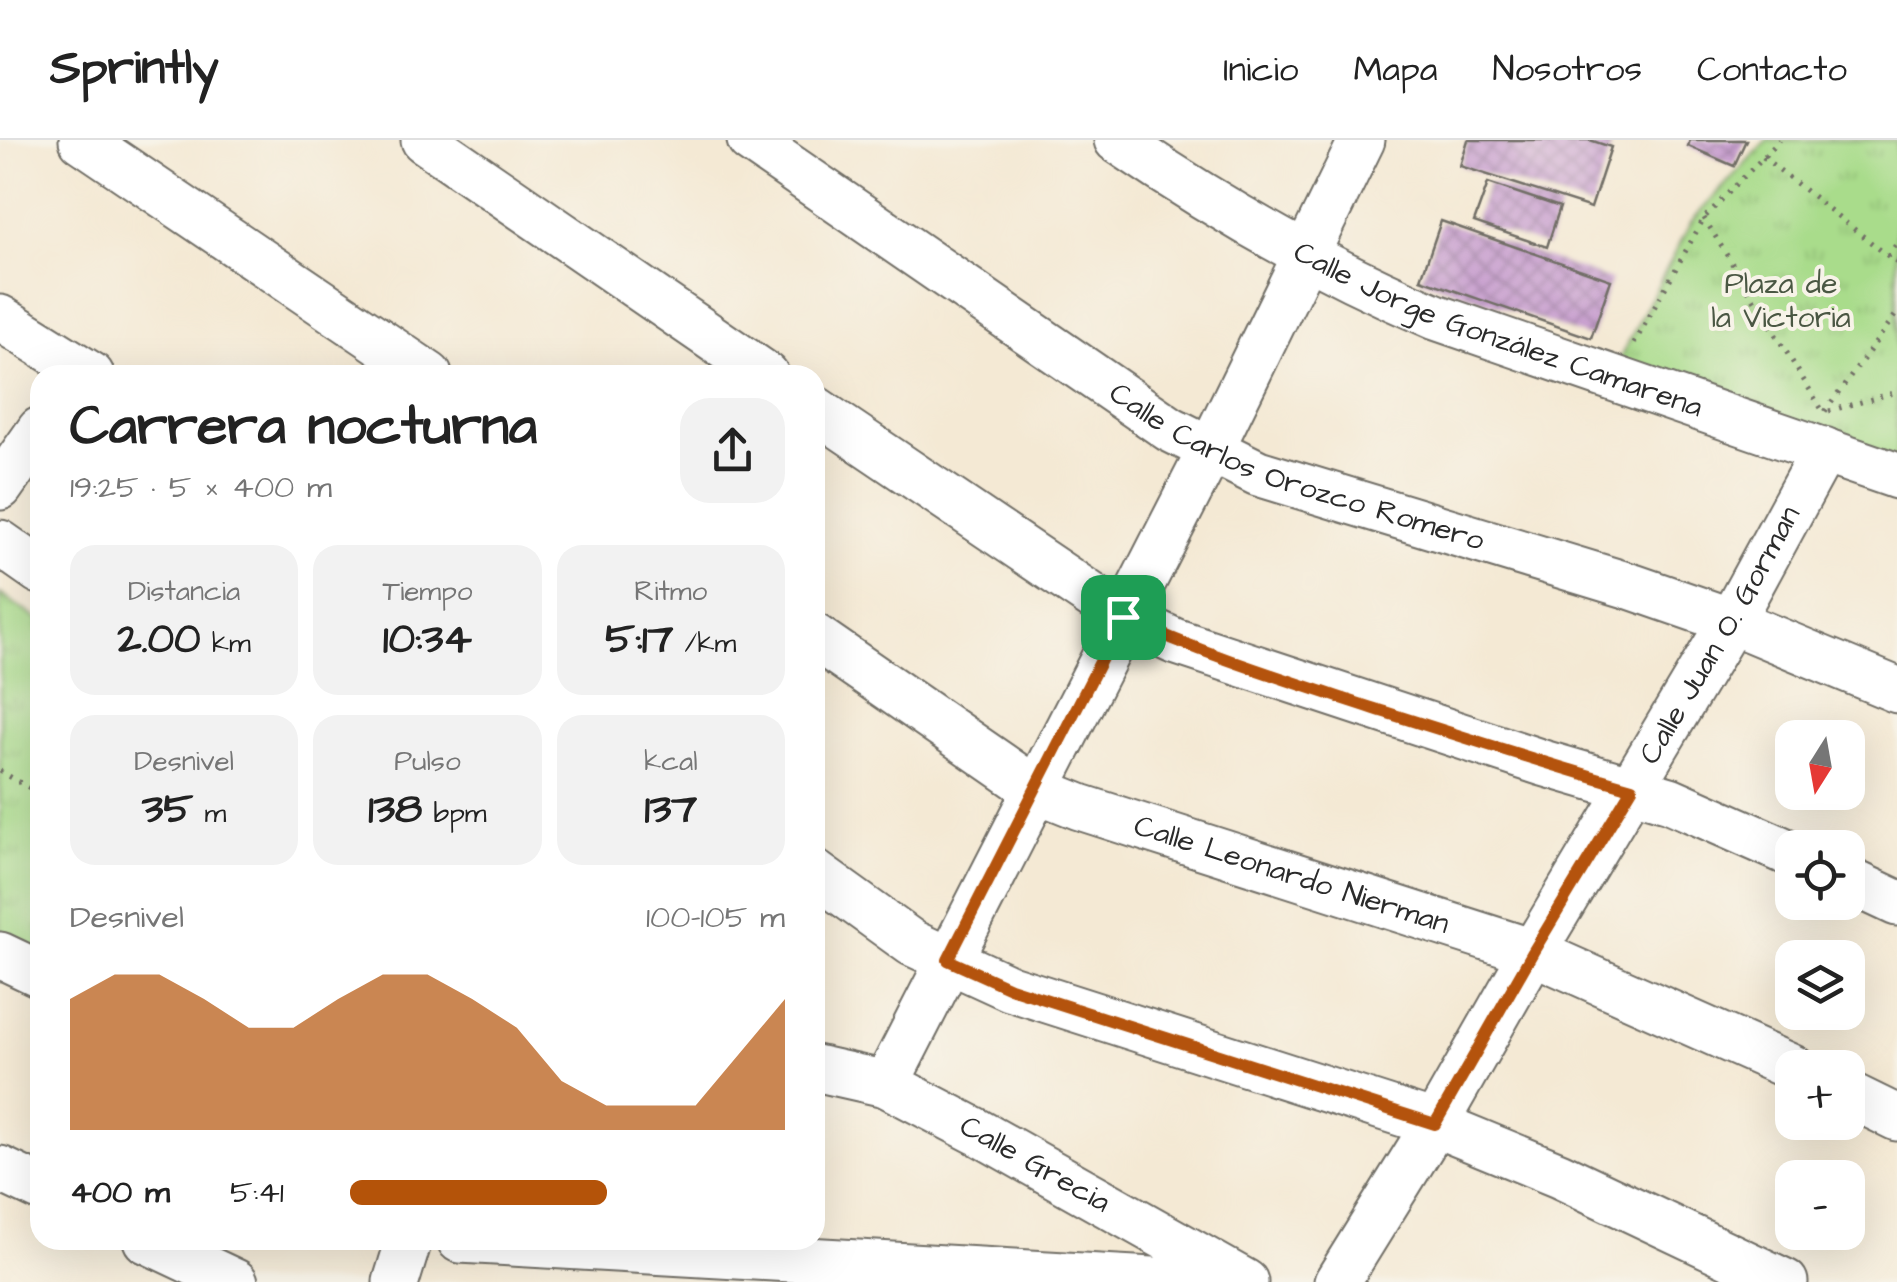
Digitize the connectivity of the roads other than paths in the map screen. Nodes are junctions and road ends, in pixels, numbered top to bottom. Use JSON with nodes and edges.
{"nodes":[{"id":1,"x":82,"y":140,"type":"edge"},
{"id":2,"x":424,"y":140,"type":"edge"},
{"id":3,"x":750,"y":140,"type":"edge"},
{"id":4,"x":1117,"y":140,"type":"edge"},
{"id":5,"x":1362,"y":140,"type":"edge"},
{"id":6,"x":1306,"y":257,"type":"junction"},
{"id":7,"x":0,"y":318,"type":"edge"},
{"id":8,"x":72,"y":365,"type":"edge"},
{"id":9,"x":414,"y":365,"type":"edge"},
{"id":10,"x":751,"y":365,"type":"edge"},
{"id":11,"x":825,"y":416,"type":"edge"},
{"id":12,"x":1822,"y":428,"type":"junction"},
{"id":13,"x":30,"y":444,"type":"edge"},
{"id":14,"x":1210,"y":451,"type":"junction"},
{"id":15,"x":1897,"y":476,"type":"edge"},
{"id":16,"x":0,"y":487,"type":"edge"},
{"id":17,"x":0,"y":542,"type":"edge"},
{"id":18,"x":30,"y":563,"type":"edge"},
{"id":19,"x":1123,"y":617,"type":"junction"},
{"id":20,"x":1732,"y":621,"type":"junction"},
{"id":21,"x":825,"y":644,"type":"edge"},
{"id":22,"x":1897,"y":690,"type":"edge"},
{"id":23,"x":1632,"y":788,"type":"junction"},
{"id":24,"x":1035,"y":789,"type":"junction"},
{"id":25,"x":1775,"y":846,"type":"edge"},
{"id":26,"x":825,"y":881,"type":"edge"},
{"id":27,"x":1865,"y":888,"type":"edge"},
{"id":28,"x":1897,"y":903,"type":"edge"},
{"id":29,"x":1533,"y":952,"type":"junction"},
{"id":30,"x":0,"y":955,"type":"edge"},
{"id":31,"x":948,"y":960,"type":"junction"},
{"id":32,"x":30,"y":969,"type":"edge"},
{"id":33,"x":1775,"y":1060,"type":"edge"},
{"id":34,"x":825,"y":1070,"type":"edge"},
{"id":35,"x":886,"y":1084,"type":"junction"},
{"id":36,"x":1865,"y":1102,"type":"edge"},
{"id":37,"x":1897,"y":1118,"type":"edge"},
{"id":38,"x":1435,"y":1124,"type":"junction"},
{"id":39,"x":0,"y":1169,"type":"edge"},
{"id":40,"x":30,"y":1183,"type":"edge"},
{"id":41,"x":163,"y":1250,"type":"edge"},
{"id":42,"x":407,"y":1250,"type":"edge"},
{"id":43,"x":633,"y":1250,"type":"edge"},
{"id":44,"x":207,"y":1276,"type":"edge"},
{"id":45,"x":396,"y":1282,"type":"edge"},
{"id":46,"x":1187,"y":1282,"type":"edge"},
{"id":47,"x":1245,"y":1282,"type":"edge"},
{"id":48,"x":1337,"y":1282,"type":"edge"},
{"id":49,"x":1786,"y":1282,"type":"edge"}],
"edges":[{"from":1,"to":9,"type":"street"},
{"from":2,"to":10,"type":"street"},
{"from":3,"to":14,"type":"street","name":"Calle Carlos Orozco Romero"},
{"from":4,"to":6,"type":"street","name":"Calle Jorge González Camarena"},
{"from":5,"to":6,"type":"street"},
{"from":6,"to":12,"type":"street","name":"Calle Jorge González Camarena"},
{"from":6,"to":14,"type":"street"},
{"from":7,"to":8,"type":"street"},
{"from":11,"to":19,"type":"street"},
{"from":12,"to":15,"type":"street","name":"Calle Jorge González Camarena"},
{"from":12,"to":20,"type":"street","name":"Calle Juan O. Gorman"},
{"from":13,"to":16,"type":"street"},
{"from":14,"to":19,"type":"street"},
{"from":14,"to":20,"type":"street","name":"Calle Carlos Orozco Romero"},
{"from":17,"to":18,"type":"street"},
{"from":19,"to":23,"type":"street"},
{"from":19,"to":24,"type":"street"},
{"from":20,"to":22,"type":"street","name":"Calle Carlos Orozco Romero"},
{"from":20,"to":23,"type":"street","name":"Calle Juan O. Gorman"},
{"from":21,"to":24,"type":"street","name":"Calle Leonardo Nierman"},
{"from":23,"to":25,"type":"street"},
{"from":23,"to":29,"type":"street","name":"Calle Juan O. Gorman"},
{"from":24,"to":29,"type":"street","name":"Calle Leonardo Nierman"},
{"from":24,"to":31,"type":"street"},
{"from":26,"to":31,"type":"street"},
{"from":27,"to":28,"type":"street"},
{"from":29,"to":33,"type":"street","name":"Calle Leonardo Nierman"},
{"from":29,"to":38,"type":"street","name":"Calle Juan O. Gorman"},
{"from":30,"to":32,"type":"street"},
{"from":31,"to":35,"type":"street"},
{"from":31,"to":38,"type":"street"},
{"from":34,"to":35,"type":"street","name":"Calle Grecia"},
{"from":35,"to":47,"type":"street","name":"Calle Grecia"},
{"from":36,"to":37,"type":"street"},
{"from":38,"to":48,"type":"street","name":"Calle Juan O. Gorman"},
{"from":38,"to":49,"type":"street"},
{"from":39,"to":40,"type":"street"},
{"from":41,"to":44,"type":"street"},
{"from":42,"to":45,"type":"street"},
{"from":43,"to":46,"type":"street"}]}
